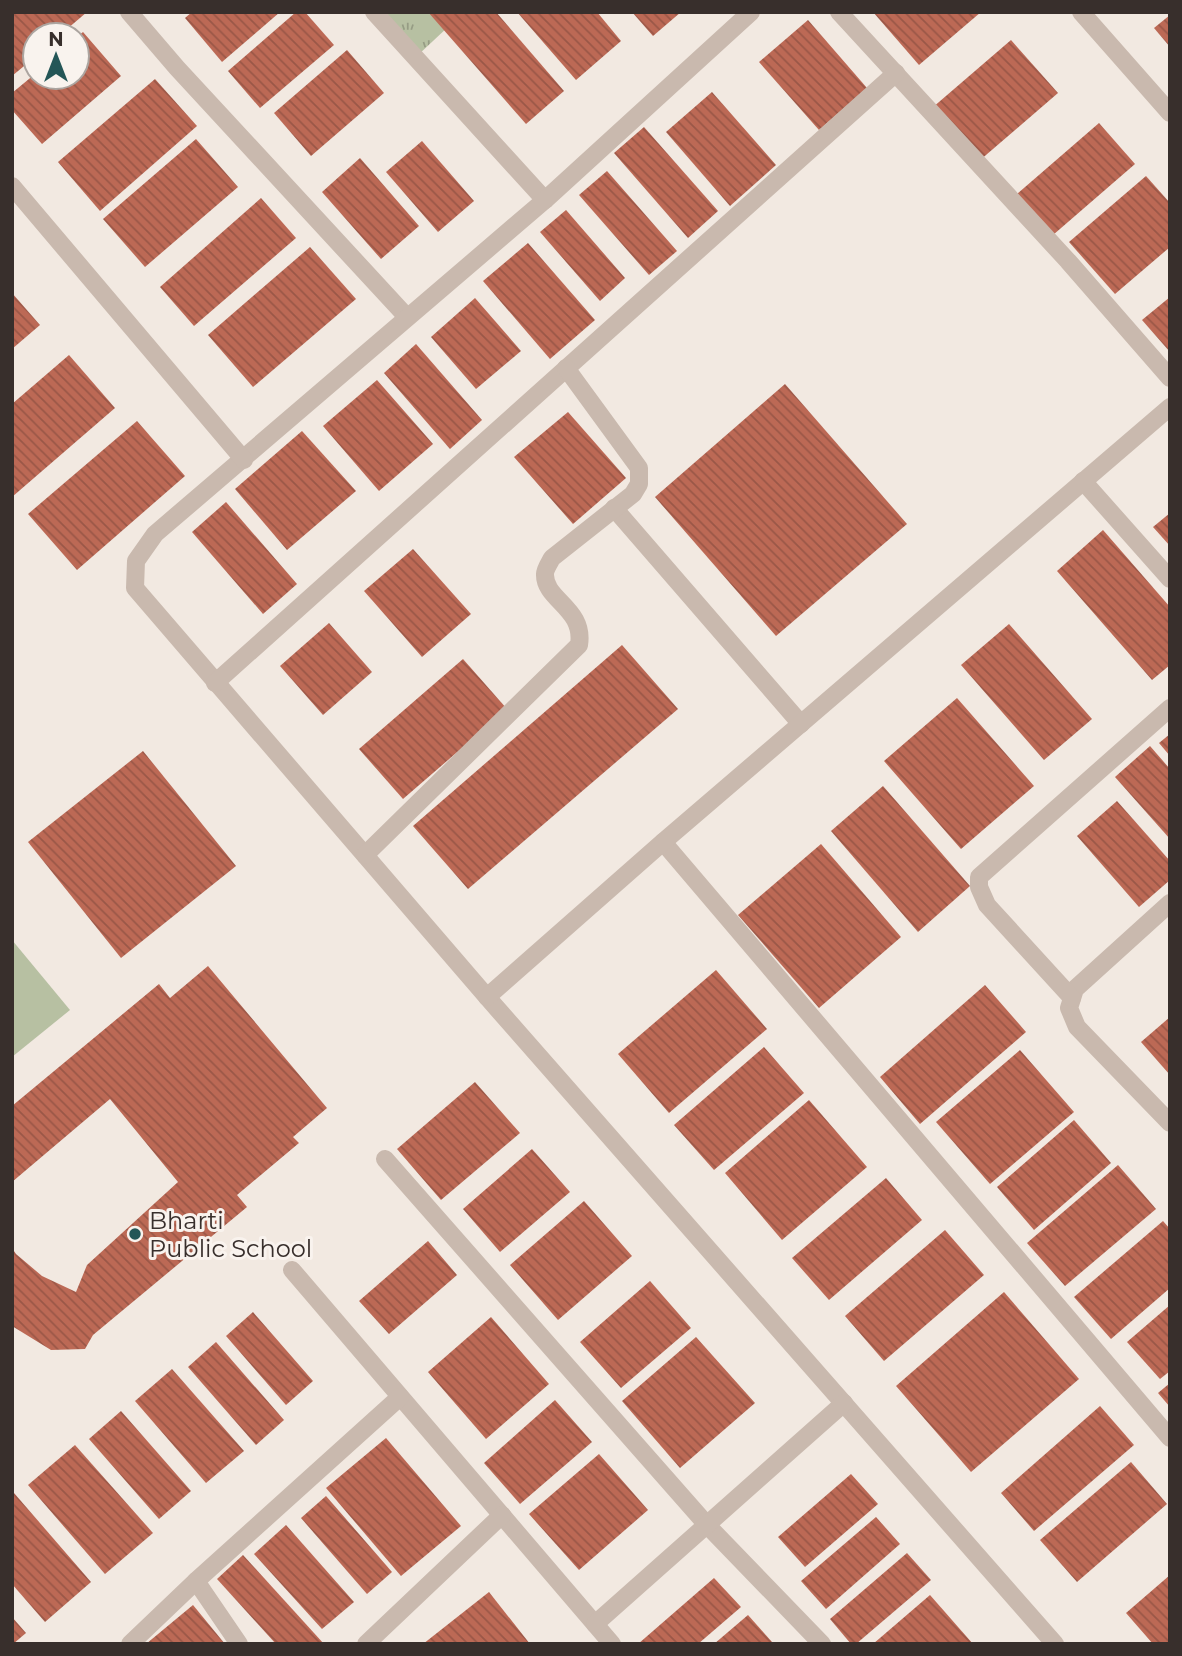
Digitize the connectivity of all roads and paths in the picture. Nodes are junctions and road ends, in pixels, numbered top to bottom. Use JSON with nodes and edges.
{"nodes":[{"id":1,"x":129,"y":12,"type":"edge"},
{"id":2,"x":374,"y":12,"type":"edge"},
{"id":3,"x":751,"y":12,"type":"edge"},
{"id":4,"x":839,"y":12,"type":"edge"},
{"id":5,"x":1082,"y":12,"type":"edge"},
{"id":6,"x":895,"y":74,"type":"junction"},
{"id":7,"x":1170,"y":113,"type":"edge"},
{"id":8,"x":12,"y":186,"type":"edge"},
{"id":9,"x":545,"y":200,"type":"junction"},
{"id":10,"x":407,"y":317,"type":"junction"},
{"id":11,"x":566,"y":368,"type":"junction"},
{"id":12,"x":1170,"y":378,"type":"edge"},
{"id":13,"x":1170,"y":407,"type":"edge"},
{"id":14,"x":244,"y":460,"type":"junction"},
{"id":15,"x":1083,"y":481,"type":"junction"},
{"id":16,"x":614,"y":508,"type":"junction"},
{"id":17,"x":1170,"y":579,"type":"edge"},
{"id":18,"x":215,"y":682,"type":"junction"},
{"id":19,"x":1170,"y":708,"type":"edge"},
{"id":20,"x":801,"y":724,"type":"junction"},
{"id":21,"x":663,"y":842,"type":"junction"},
{"id":22,"x":365,"y":855,"type":"junction"},
{"id":23,"x":1170,"y":903,"type":"edge"},
{"id":24,"x":487,"y":997,"type":"junction"},
{"id":25,"x":1072,"y":998,"type":"junction"},
{"id":26,"x":1170,"y":1123,"type":"edge"},
{"id":27,"x":385,"y":1159,"type":"dead end"},
{"id":28,"x":292,"y":1270,"type":"dead end"},
{"id":29,"x":400,"y":1397,"type":"junction"},
{"id":30,"x":844,"y":1403,"type":"junction"},
{"id":31,"x":1170,"y":1438,"type":"edge"},
{"id":32,"x":502,"y":1515,"type":"junction"},
{"id":33,"x":707,"y":1525,"type":"junction"},
{"id":34,"x":195,"y":1581,"type":"junction"},
{"id":35,"x":595,"y":1624,"type":"junction"},
{"id":36,"x":130,"y":1644,"type":"edge"},
{"id":37,"x":239,"y":1644,"type":"edge"},
{"id":38,"x":366,"y":1644,"type":"edge"},
{"id":39,"x":612,"y":1644,"type":"edge"},
{"id":40,"x":822,"y":1644,"type":"edge"},
{"id":41,"x":1055,"y":1644,"type":"edge"}],
"edges":[{"from":1,"to":10,"type":"street"},
{"from":2,"to":9,"type":"street"},
{"from":3,"to":9,"type":"street"},
{"from":4,"to":6,"type":"street"},
{"from":5,"to":7,"type":"street"},
{"from":6,"to":11,"type":"street"},
{"from":6,"to":12,"type":"street"},
{"from":8,"to":14,"type":"street"},
{"from":9,"to":10,"type":"street"},
{"from":10,"to":14,"type":"street"},
{"from":11,"to":16,"type":"street"},
{"from":11,"to":18,"type":"street"},
{"from":13,"to":15,"type":"street"},
{"from":14,"to":18,"type":"street"},
{"from":15,"to":17,"type":"street"},
{"from":15,"to":20,"type":"street"},
{"from":16,"to":20,"type":"street"},
{"from":16,"to":22,"type":"street"},
{"from":18,"to":22,"type":"street"},
{"from":19,"to":25,"type":"street"},
{"from":20,"to":21,"type":"street"},
{"from":21,"to":24,"type":"street"},
{"from":21,"to":31,"type":"street"},
{"from":22,"to":24,"type":"street"},
{"from":23,"to":25,"type":"street"},
{"from":24,"to":30,"type":"street"},
{"from":25,"to":26,"type":"street"},
{"from":27,"to":33,"type":"street"},
{"from":28,"to":29,"type":"street"},
{"from":29,"to":32,"type":"street"},
{"from":29,"to":34,"type":"street"},
{"from":30,"to":33,"type":"street"},
{"from":30,"to":41,"type":"street"},
{"from":32,"to":35,"type":"street"},
{"from":32,"to":38,"type":"street"},
{"from":33,"to":35,"type":"street"},
{"from":33,"to":40,"type":"street"},
{"from":34,"to":36,"type":"street"},
{"from":34,"to":37,"type":"street"},
{"from":35,"to":39,"type":"street"}]}
